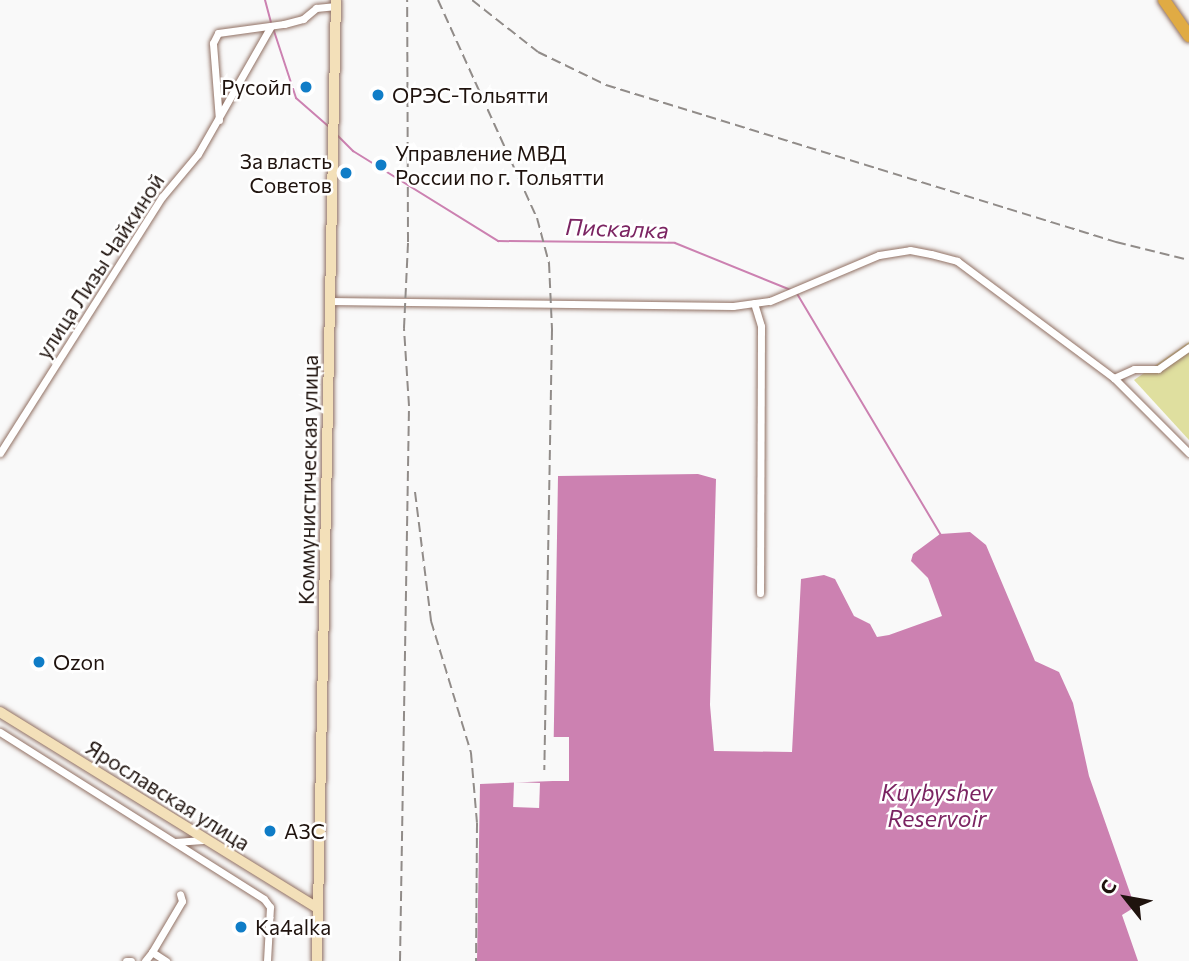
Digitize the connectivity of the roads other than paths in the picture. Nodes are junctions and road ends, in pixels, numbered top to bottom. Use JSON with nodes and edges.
{"nodes":[{"id":1,"x":1164,"y":0,"type":"edge"},
{"id":2,"x":1174,"y":0,"type":"edge"},
{"id":3,"x":336,"y":3,"type":"edge"},
{"id":4,"x":1189,"y":22,"type":"edge"},
{"id":5,"x":271,"y":26,"type":"junction"},
{"id":6,"x":1189,"y":36,"type":"edge"},
{"id":7,"x":219,"y":120,"type":"junction"},
{"id":8,"x":329,"y":301,"type":"junction"},
{"id":9,"x":754,"y":303,"type":"junction"},
{"id":10,"x":1189,"y":347,"type":"edge"},
{"id":11,"x":1114,"y":378,"type":"junction"},
{"id":12,"x":0,"y":453,"type":"edge"},
{"id":13,"x":1189,"y":453,"type":"edge"},
{"id":14,"x":760,"y":593,"type":"dead end"},
{"id":15,"x":0,"y":712,"type":"edge"},
{"id":16,"x":0,"y":732,"type":"edge"},
{"id":17,"x":203,"y":840,"type":"junction"},
{"id":18,"x":175,"y":842,"type":"junction"},
{"id":19,"x":180,"y":894,"type":"dead end"},
{"id":20,"x":317,"y":908,"type":"junction"},
{"id":21,"x":152,"y":951,"type":"junction"},
{"id":22,"x":145,"y":961,"type":"edge"},
{"id":23,"x":166,"y":961,"type":"edge"},
{"id":24,"x":267,"y":961,"type":"edge"},
{"id":25,"x":317,"y":961,"type":"edge"}],
"edges":[{"from":1,"to":6,"type":"highway"},
{"from":2,"to":4,"type":"highway"},
{"from":3,"to":5,"type":"street"},
{"from":3,"to":8,"type":"main road","name":"Коммунистическая улица"},
{"from":5,"to":7,"type":"street","name":"улица Лизы Чайкиной"},
{"from":5,"to":7,"type":"street"},
{"from":7,"to":12,"type":"street","name":"улица Лизы Чайкиной"},
{"from":8,"to":9,"type":"street"},
{"from":8,"to":20,"type":"main road","name":"Коммунистическая улица"},
{"from":9,"to":11,"type":"street"},
{"from":9,"to":14,"type":"street"},
{"from":10,"to":11,"type":"street"},
{"from":11,"to":13,"type":"street"},
{"from":15,"to":17,"type":"main road","name":"Ярославская улица"},
{"from":16,"to":18,"type":"street"},
{"from":17,"to":18,"type":"street"},
{"from":17,"to":20,"type":"main road","name":"Ярославская улица"},
{"from":18,"to":24,"type":"street"},
{"from":19,"to":21,"type":"street"},
{"from":20,"to":25,"type":"main road","name":"Коммунистическая улица"},
{"from":21,"to":22,"type":"street"},
{"from":21,"to":23,"type":"street"}]}
